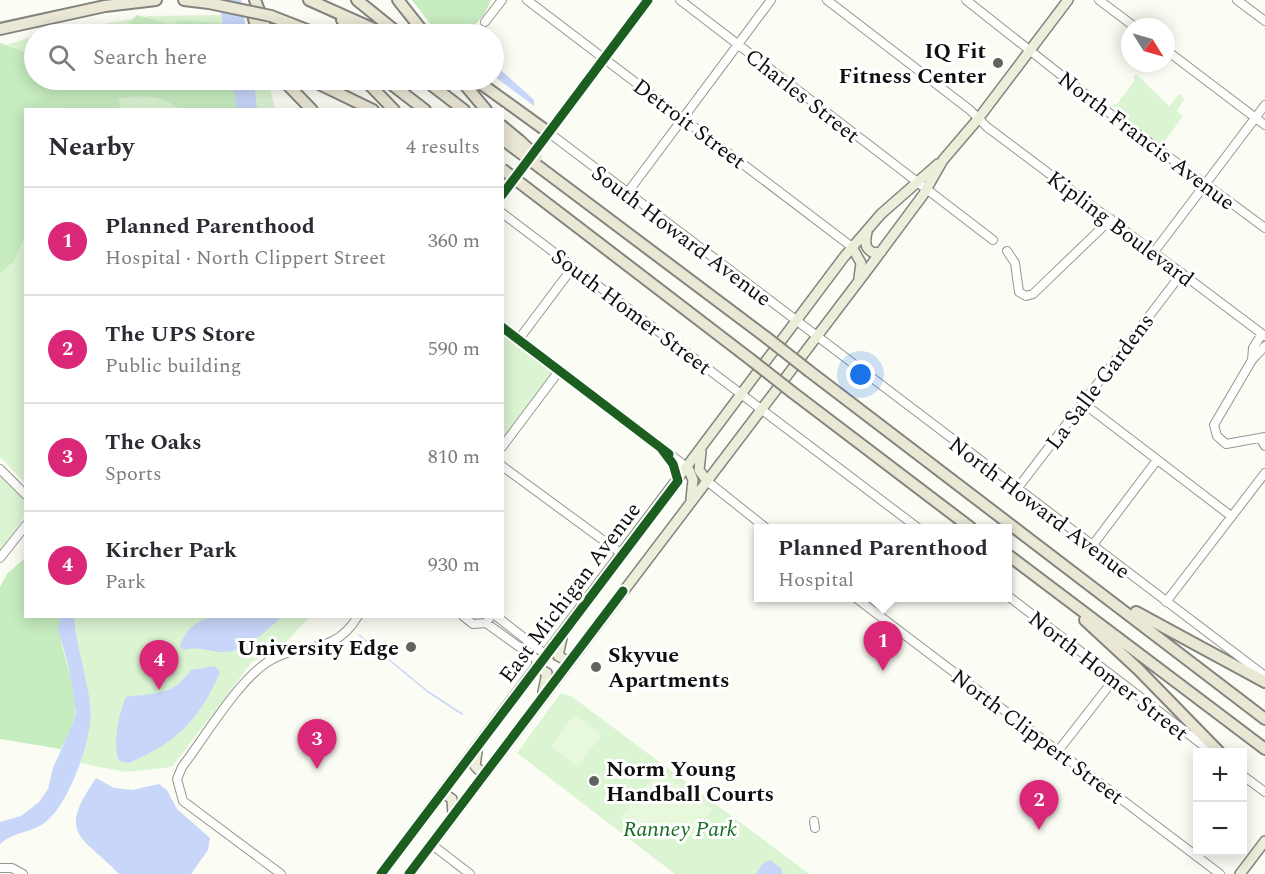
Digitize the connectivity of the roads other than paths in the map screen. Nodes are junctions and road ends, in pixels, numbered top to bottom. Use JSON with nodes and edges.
{"nodes":[{"id":1,"x":156,"y":0,"type":"edge"},
{"id":2,"x":184,"y":0,"type":"edge"},
{"id":3,"x":253,"y":0,"type":"edge"},
{"id":4,"x":304,"y":0,"type":"edge"},
{"id":5,"x":309,"y":0,"type":"edge"},
{"id":6,"x":357,"y":0,"type":"edge"},
{"id":7,"x":398,"y":0,"type":"edge"},
{"id":8,"x":502,"y":0,"type":"edge"},
{"id":9,"x":527,"y":0,"type":"edge"},
{"id":10,"x":648,"y":0,"type":"edge"},
{"id":11,"x":680,"y":0,"type":"edge"},
{"id":12,"x":771,"y":0,"type":"edge"},
{"id":13,"x":827,"y":0,"type":"edge"},
{"id":14,"x":966,"y":0,"type":"edge"},
{"id":15,"x":1068,"y":0,"type":"edge"},
{"id":16,"x":1099,"y":0,"type":"edge"},
{"id":17,"x":1237,"y":0,"type":"edge"},
{"id":18,"x":271,"y":16,"type":"junction"},
{"id":19,"x":1123,"y":18,"type":"edge"},
{"id":20,"x":1265,"y":21,"type":"edge"},
{"id":21,"x":485,"y":22,"type":"dead end"},
{"id":22,"x":257,"y":24,"type":"edge"},
{"id":23,"x":264,"y":24,"type":"edge"},
{"id":24,"x":288,"y":24,"type":"edge"},
{"id":25,"x":291,"y":24,"type":"edge"},
{"id":26,"x":346,"y":24,"type":"edge"},
{"id":27,"x":363,"y":24,"type":"edge"},
{"id":28,"x":387,"y":24,"type":"edge"},
{"id":29,"x":417,"y":24,"type":"edge"},
{"id":30,"x":0,"y":29,"type":"edge"},
{"id":31,"x":738,"y":45,"type":"junction"},
{"id":32,"x":1030,"y":51,"type":"junction"},
{"id":33,"x":1175,"y":57,"type":"edge"},
{"id":34,"x":604,"y":58,"type":"junction"},
{"id":35,"x":293,"y":90,"type":"edge"},
{"id":36,"x":332,"y":90,"type":"edge"},
{"id":37,"x":375,"y":90,"type":"edge"},
{"id":38,"x":399,"y":90,"type":"edge"},
{"id":39,"x":438,"y":90,"type":"edge"},
{"id":40,"x":470,"y":90,"type":"edge"},
{"id":41,"x":490,"y":90,"type":"edge"},
{"id":42,"x":1265,"y":105,"type":"edge"},
{"id":43,"x":310,"y":108,"type":"edge"},
{"id":44,"x":369,"y":108,"type":"edge"},
{"id":45,"x":392,"y":108,"type":"edge"},
{"id":46,"x":422,"y":108,"type":"edge"},
{"id":47,"x":461,"y":108,"type":"edge"},
{"id":48,"x":484,"y":108,"type":"edge"},
{"id":49,"x":1256,"y":118,"type":"junction"},
{"id":50,"x":683,"y":119,"type":"junction"},
{"id":51,"x":978,"y":119,"type":"junction"},
{"id":52,"x":1265,"y":125,"type":"edge"},
{"id":53,"x":504,"y":129,"type":"edge"},
{"id":54,"x":548,"y":132,"type":"junction"},
{"id":55,"x":504,"y":140,"type":"edge"},
{"id":56,"x":517,"y":145,"type":"junction"},
{"id":57,"x":943,"y":160,"type":"junction"},
{"id":58,"x":504,"y":171,"type":"edge"},
{"id":59,"x":504,"y":175,"type":"edge"},
{"id":60,"x":916,"y":182,"type":"junction"},
{"id":61,"x":1206,"y":184,"type":"junction"},
{"id":62,"x":528,"y":189,"type":"junction"},
{"id":63,"x":926,"y":190,"type":"junction"},
{"id":64,"x":504,"y":192,"type":"edge"},
{"id":65,"x":628,"y":192,"type":"junction"},
{"id":66,"x":504,"y":215,"type":"edge"},
{"id":67,"x":1111,"y":219,"type":"junction"},
{"id":68,"x":869,"y":227,"type":"junction"},
{"id":69,"x":1265,"y":228,"type":"edge"},
{"id":70,"x":993,"y":240,"type":"dead end"},
{"id":71,"x":865,"y":242,"type":"junction"},
{"id":72,"x":852,"y":247,"type":"junction"},
{"id":73,"x":1007,"y":251,"type":"dead end"},
{"id":74,"x":881,"y":252,"type":"junction"},
{"id":75,"x":1154,"y":252,"type":"junction"},
{"id":76,"x":844,"y":257,"type":"junction"},
{"id":77,"x":871,"y":265,"type":"junction"},
{"id":78,"x":573,"y":267,"type":"junction"},
{"id":79,"x":861,"y":271,"type":"junction"},
{"id":80,"x":1182,"y":273,"type":"junction"},
{"id":81,"x":857,"y":283,"type":"junction"},
{"id":82,"x":796,"y":322,"type":"junction"},
{"id":83,"x":504,"y":328,"type":"edge"},
{"id":84,"x":1263,"y":335,"type":"edge"},
{"id":85,"x":816,"y":337,"type":"junction"},
{"id":86,"x":519,"y":339,"type":"junction"},
{"id":87,"x":1265,"y":346,"type":"edge"},
{"id":88,"x":1252,"y":360,"type":"junction"},
{"id":89,"x":559,"y":371,"type":"junction"},
{"id":90,"x":742,"y":396,"type":"junction"},
{"id":91,"x":1083,"y":403,"type":"junction"},
{"id":92,"x":761,"y":410,"type":"junction"},
{"id":93,"x":1263,"y":437,"type":"edge"},
{"id":94,"x":504,"y":444,"type":"edge"},
{"id":95,"x":705,"y":445,"type":"junction"},
{"id":96,"x":1265,"y":446,"type":"edge"},
{"id":97,"x":661,"y":448,"type":"junction"},
{"id":98,"x":1157,"y":460,"type":"junction"},
{"id":99,"x":504,"y":466,"type":"edge"},
{"id":100,"x":688,"y":468,"type":"junction"},
{"id":101,"x":0,"y":469,"type":"edge"},
{"id":102,"x":1265,"y":473,"type":"edge"},
{"id":103,"x":678,"y":481,"type":"junction"},
{"id":104,"x":707,"y":481,"type":"junction"},
{"id":105,"x":1017,"y":489,"type":"junction"},
{"id":106,"x":24,"y":493,"type":"edge"},
{"id":107,"x":688,"y":507,"type":"junction"},
{"id":108,"x":1231,"y":516,"type":"junction"},
{"id":109,"x":761,"y":524,"type":"edge"},
{"id":110,"x":913,"y":524,"type":"edge"},
{"id":111,"x":965,"y":524,"type":"edge"},
{"id":112,"x":24,"y":528,"type":"edge"},
{"id":113,"x":1092,"y":546,"type":"junction"},
{"id":114,"x":622,"y":554,"type":"junction"},
{"id":115,"x":0,"y":558,"type":"edge"},
{"id":116,"x":1012,"y":558,"type":"edge"},
{"id":117,"x":1056,"y":558,"type":"junction"},
{"id":118,"x":1040,"y":579,"type":"junction"},
{"id":119,"x":1012,"y":599,"type":"edge"},
{"id":120,"x":863,"y":602,"type":"edge"},
{"id":121,"x":1166,"y":602,"type":"junction"},
{"id":122,"x":356,"y":618,"type":"edge"},
{"id":123,"x":466,"y":618,"type":"edge"},
{"id":124,"x":499,"y":618,"type":"edge"},
{"id":125,"x":488,"y":620,"type":"edge"},
{"id":126,"x":567,"y":627,"type":"junction"},
{"id":127,"x":558,"y":651,"type":"junction"},
{"id":128,"x":546,"y":655,"type":"junction"},
{"id":129,"x":570,"y":662,"type":"junction"},
{"id":130,"x":536,"y":667,"type":"junction"},
{"id":131,"x":559,"y":676,"type":"junction"},
{"id":132,"x":1265,"y":676,"type":"edge"},
{"id":133,"x":1115,"y":678,"type":"junction"},
{"id":134,"x":548,"y":680,"type":"junction"},
{"id":135,"x":1265,"y":682,"type":"edge"},
{"id":136,"x":536,"y":706,"type":"junction"},
{"id":137,"x":1265,"y":719,"type":"edge"},
{"id":138,"x":481,"y":742,"type":"junction"},
{"id":139,"x":1206,"y":748,"type":"edge"},
{"id":140,"x":1214,"y":748,"type":"edge"},
{"id":141,"x":1265,"y":749,"type":"edge"},
{"id":142,"x":1058,"y":752,"type":"junction"},
{"id":143,"x":484,"y":775,"type":"junction"},
{"id":144,"x":1247,"y":779,"type":"edge"},
{"id":145,"x":1265,"y":792,"type":"edge"},
{"id":146,"x":440,"y":795,"type":"junction"},
{"id":147,"x":453,"y":816,"type":"junction"},
{"id":148,"x":1265,"y":841,"type":"edge"},
{"id":149,"x":431,"y":844,"type":"junction"},
{"id":150,"x":3,"y":868,"type":"edge"},
{"id":151,"x":23,"y":874,"type":"edge"},
{"id":152,"x":281,"y":874,"type":"edge"},
{"id":153,"x":381,"y":874,"type":"edge"},
{"id":154,"x":409,"y":874,"type":"edge"},
{"id":155,"x":470,"y":874,"type":"edge"},
{"id":156,"x":1220,"y":874,"type":"edge"},
{"id":157,"x":1240,"y":874,"type":"edge"}],
"edges":[{"from":1,"to":30,"type":"highway"},
{"from":2,"to":18,"type":"highway","bridge":true},
{"from":3,"to":22,"type":"highway"},
{"from":3,"to":23,"type":"highway"},
{"from":4,"to":26,"type":"highway"},
{"from":5,"to":27,"type":"highway"},
{"from":6,"to":28,"type":"highway"},
{"from":7,"to":29,"type":"highway"},
{"from":8,"to":21,"type":"street"},
{"from":9,"to":34,"type":"street","name":"Detroit Street"},
{"from":10,"to":34,"type":"street"},
{"from":11,"to":31,"type":"street","name":"Charles Street"},
{"from":12,"to":31,"type":"street"},
{"from":13,"to":51,"type":"street","name":"Kipling Boulevard"},
{"from":14,"to":32,"type":"street","name":"North Francis Avenue"},
{"from":15,"to":32,"type":"main road","name":"East Michigan Avenue"},
{"from":16,"to":19,"type":"street"},
{"from":17,"to":20,"type":"street"},
{"from":18,"to":24,"type":"highway"},
{"from":18,"to":25,"type":"highway"},
{"from":31,"to":50,"type":"street"},
{"from":31,"to":60,"type":"street","name":"Charles Street"},
{"from":32,"to":51,"type":"main road","name":"East Michigan Avenue"},
{"from":32,"to":61,"type":"street","name":"North Francis Avenue"},
{"from":33,"to":49,"type":"street"},
{"from":34,"to":50,"type":"street","name":"Detroit Street"},
{"from":34,"to":54,"type":"street"},
{"from":35,"to":43,"type":"highway"},
{"from":36,"to":44,"type":"highway"},
{"from":37,"to":45,"type":"highway"},
{"from":38,"to":46,"type":"highway"},
{"from":39,"to":47,"type":"highway"},
{"from":40,"to":48,"type":"highway"},
{"from":41,"to":54,"type":"highway"},
{"from":42,"to":49,"type":"street"},
{"from":49,"to":52,"type":"street"},
{"from":49,"to":61,"type":"street"},
{"from":50,"to":65,"type":"street"},
{"from":50,"to":72,"type":"street","name":"Detroit Street"},
{"from":51,"to":57,"type":"main road","name":"East Michigan Avenue"},
{"from":51,"to":67,"type":"street","name":"Kipling Boulevard"},
{"from":53,"to":56,"type":"highway"},
{"from":54,"to":64,"type":"street"},
{"from":54,"to":65,"type":"street","name":"South Howard Avenue"},
{"from":55,"to":56,"type":"highway"},
{"from":56,"to":117,"type":"highway","bridge":true},
{"from":57,"to":60,"type":"main road","name":"East Michigan Avenue"},
{"from":57,"to":63,"type":"main road","name":"East Michigan Avenue"},
{"from":58,"to":62,"type":"highway","bridge":true},
{"from":59,"to":62,"type":"highway","bridge":true},
{"from":60,"to":63,"type":"street","name":"Charles Street"},
{"from":60,"to":68,"type":"main road","name":"East Michigan Avenue"},
{"from":61,"to":69,"type":"street","name":"North Francis Avenue"},
{"from":61,"to":75,"type":"street"},
{"from":62,"to":111,"type":"highway","bridge":true},
{"from":63,"to":70,"type":"street","name":"Charles Street"},
{"from":63,"to":74,"type":"main road","name":"East Michigan Avenue"},
{"from":65,"to":82,"type":"street","name":"South Howard Avenue"},
{"from":66,"to":78,"type":"street","name":"South Homer Street"},
{"from":67,"to":73,"type":"street"},
{"from":67,"to":75,"type":"street","name":"Kipling Boulevard"},
{"from":68,"to":71,"type":"main road"},
{"from":68,"to":72,"type":"main road","name":"East Michigan Avenue"},
{"from":71,"to":74,"type":"main road"},
{"from":71,"to":77,"type":"main road"},
{"from":72,"to":76,"type":"main road","name":"East Michigan Avenue"},
{"from":72,"to":79,"type":"main road"},
{"from":74,"to":77,"type":"main road","name":"East Michigan Avenue"},
{"from":75,"to":80,"type":"street","name":"Kipling Boulevard"},
{"from":76,"to":79,"type":"main road"},
{"from":76,"to":82,"type":"main road","name":"East Michigan Avenue"},
{"from":77,"to":81,"type":"main road","name":"East Michigan Avenue"},
{"from":78,"to":86,"type":"street"},
{"from":78,"to":90,"type":"street","name":"South Homer Street"},
{"from":79,"to":81,"type":"main road"},
{"from":80,"to":84,"type":"street","name":"Kipling Boulevard"},
{"from":80,"to":91,"type":"street","name":"La Salle Gardens"},
{"from":81,"to":85,"type":"main road","name":"East Michigan Avenue"},
{"from":82,"to":85,"type":"street","name":"South Howard Avenue"},
{"from":82,"to":90,"type":"main road","name":"East Michigan Avenue"},
{"from":83,"to":86,"type":"street"},
{"from":84,"to":88,"type":"street"},
{"from":85,"to":92,"type":"main road","name":"East Michigan Avenue"},
{"from":85,"to":105,"type":"street","name":"North Howard Avenue"},
{"from":86,"to":89,"type":"street"},
{"from":87,"to":88,"type":"street"},
{"from":88,"to":93,"type":"street"},
{"from":89,"to":94,"type":"street"},
{"from":89,"to":97,"type":"street"},
{"from":90,"to":92,"type":"street","name":"South Homer Street"},
{"from":90,"to":95,"type":"main road","name":"East Michigan Avenue"},
{"from":91,"to":98,"type":"street"},
{"from":91,"to":105,"type":"street","name":"La Salle Gardens"},
{"from":92,"to":104,"type":"main road","name":"East Michigan Avenue"},
{"from":92,"to":110,"type":"street"},
{"from":93,"to":96,"type":"street"},
{"from":95,"to":100,"type":"main road","name":"East Michigan Avenue"},
{"from":95,"to":104,"type":"main road"},
{"from":97,"to":100,"type":"street"},
{"from":97,"to":103,"type":"street"},
{"from":98,"to":108,"type":"street"},
{"from":98,"to":113,"type":"street"},
{"from":99,"to":114,"type":"street"},
{"from":100,"to":103,"type":"main road","name":"East Michigan Avenue"},
{"from":100,"to":107,"type":"main road"},
{"from":101,"to":106,"type":"street"},
{"from":102,"to":108,"type":"street"},
{"from":103,"to":114,"type":"main road","name":"East Michigan Avenue"},
{"from":104,"to":107,"type":"main road","name":"East Michigan Avenue"},
{"from":104,"to":109,"type":"street"},
{"from":105,"to":113,"type":"street","name":"North Howard Avenue"},
{"from":107,"to":129,"type":"main road","name":"East Michigan Avenue"},
{"from":108,"to":121,"type":"street"},
{"from":112,"to":115,"type":"street"},
{"from":113,"to":121,"type":"street","name":"North Howard Avenue"},
{"from":114,"to":126,"type":"main road","name":"East Michigan Avenue"},
{"from":116,"to":118,"type":"highway"},
{"from":117,"to":135,"type":"highway"},
{"from":117,"to":137,"type":"highway"},
{"from":118,"to":140,"type":"highway"},
{"from":118,"to":141,"type":"highway"},
{"from":119,"to":133,"type":"street","name":"North Homer Street"},
{"from":120,"to":142,"type":"street","name":"North Clippert Street"},
{"from":121,"to":132,"type":"street","name":"North Howard Avenue"},
{"from":122,"to":152,"type":"street"},
{"from":123,"to":125,"type":"street"},
{"from":124,"to":128,"type":"street"},
{"from":125,"to":130,"type":"street"},
{"from":126,"to":127,"type":"main road"},
{"from":126,"to":128,"type":"main road","name":"East Michigan Avenue"},
{"from":127,"to":129,"type":"main road"},
{"from":127,"to":131,"type":"main road"},
{"from":128,"to":130,"type":"main road","name":"East Michigan Avenue"},
{"from":128,"to":134,"type":"main road"},
{"from":129,"to":131,"type":"main road","name":"East Michigan Avenue"},
{"from":130,"to":134,"type":"main road"},
{"from":130,"to":138,"type":"main road","name":"East Michigan Avenue"},
{"from":131,"to":136,"type":"main road","name":"East Michigan Avenue"},
{"from":133,"to":139,"type":"street","name":"North Homer Street"},
{"from":133,"to":142,"type":"street"},
{"from":134,"to":136,"type":"main road"},
{"from":136,"to":143,"type":"main road","name":"East Michigan Avenue"},
{"from":138,"to":143,"type":"main road"},
{"from":138,"to":146,"type":"main road","name":"East Michigan Avenue"},
{"from":142,"to":156,"type":"street","name":"North Clippert Street"},
{"from":143,"to":147,"type":"main road","name":"East Michigan Avenue"},
{"from":144,"to":145,"type":"street"},
{"from":146,"to":147,"type":"main road"},
{"from":146,"to":153,"type":"main road","name":"East Michigan Avenue"},
{"from":147,"to":149,"type":"main road","name":"East Michigan Avenue"},
{"from":148,"to":157,"type":"main road"},
{"from":149,"to":154,"type":"main road","name":"East Michigan Avenue"},
{"from":149,"to":155,"type":"street"},
{"from":150,"to":151,"type":"street"}]}
